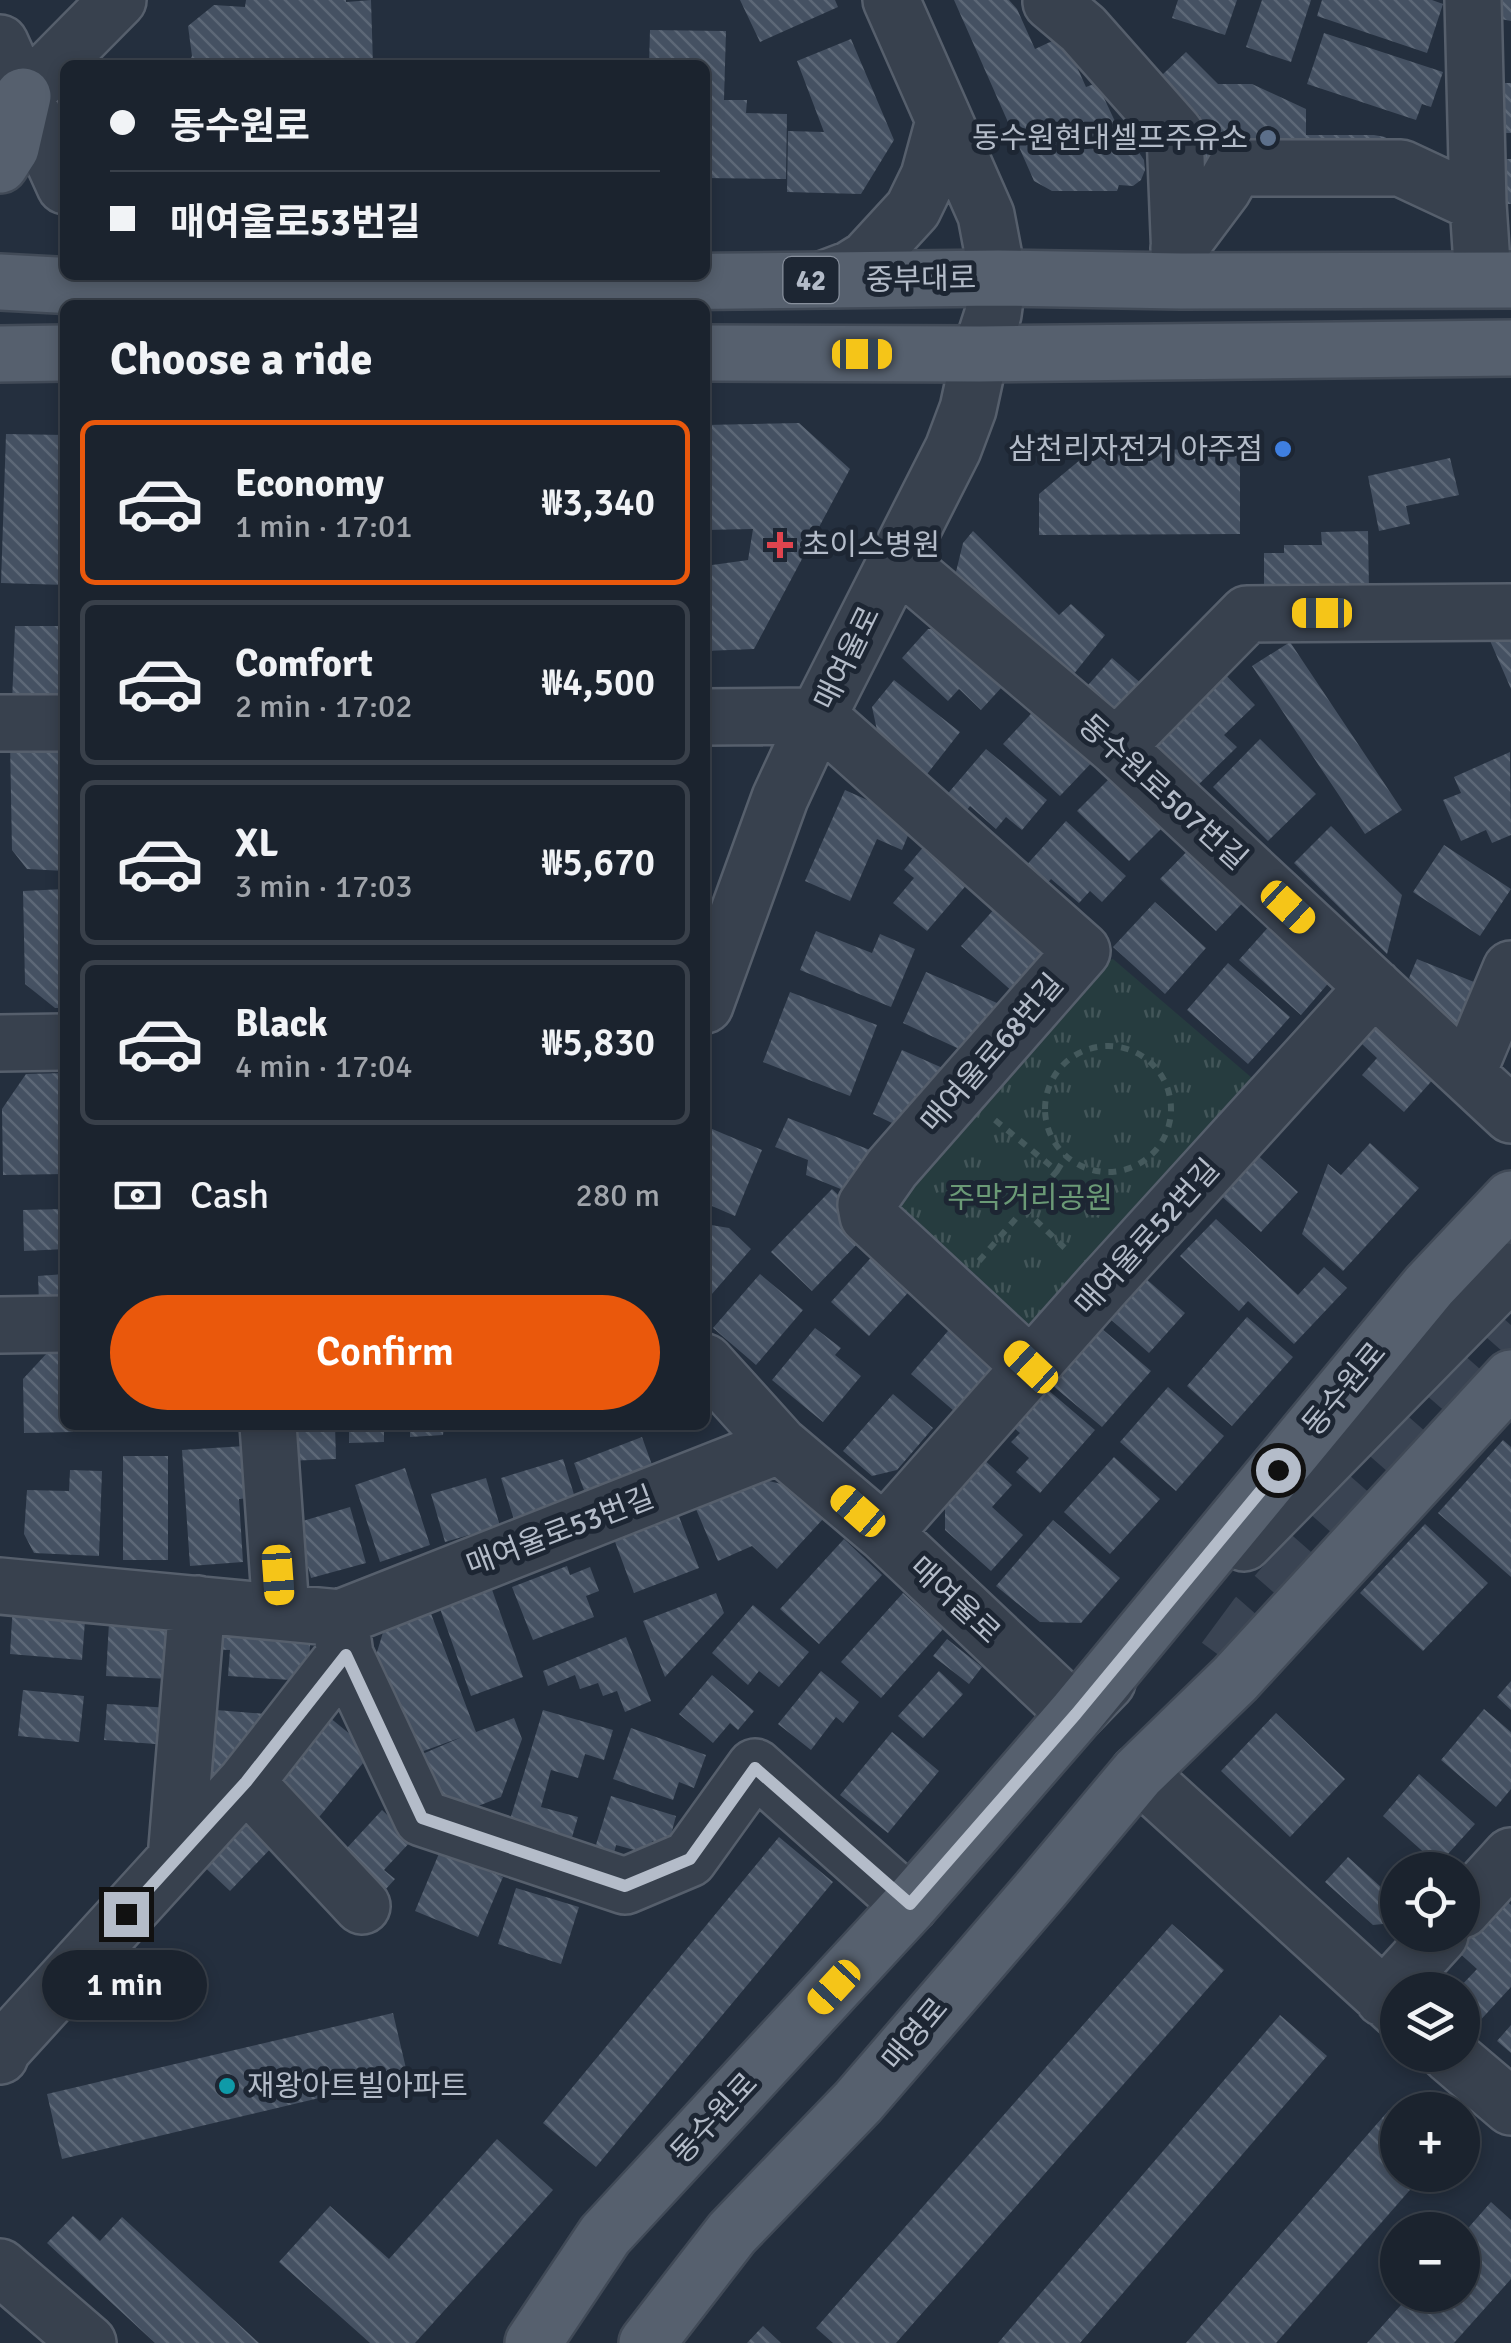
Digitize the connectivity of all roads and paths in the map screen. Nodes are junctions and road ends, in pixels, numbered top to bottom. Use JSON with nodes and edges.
{"nodes":[{"id":1,"x":118,"y":0,"type":"edge"},
{"id":2,"x":891,"y":0,"type":"edge"},
{"id":3,"x":1473,"y":0,"type":"edge"},
{"id":4,"x":1050,"y":2,"type":"dead end"},
{"id":5,"x":0,"y":43,"type":"edge"},
{"id":6,"x":23,"y":96,"type":"junction"},
{"id":7,"x":944,"y":120,"type":"junction"},
{"id":8,"x":0,"y":165,"type":"edge"},
{"id":9,"x":60,"y":175,"type":"edge"},
{"id":10,"x":1478,"y":204,"type":"junction"},
{"id":11,"x":1180,"y":265,"type":"junction"},
{"id":12,"x":822,"y":280,"type":"junction"},
{"id":13,"x":1497,"y":280,"type":"edge"},
{"id":14,"x":0,"y":282,"type":"edge"},
{"id":15,"x":113,"y":289,"type":"edge"},
{"id":16,"x":990,"y":315,"type":"junction"},
{"id":17,"x":1511,"y":348,"type":"edge"},
{"id":18,"x":710,"y":352,"type":"edge"},
{"id":19,"x":60,"y":353,"type":"edge"},
{"id":20,"x":0,"y":354,"type":"edge"},
{"id":21,"x":896,"y":560,"type":"junction"},
{"id":22,"x":1511,"y":612,"type":"edge"},
{"id":23,"x":818,"y":716,"type":"junction"},
{"id":24,"x":710,"y":717,"type":"edge"},
{"id":25,"x":60,"y":722,"type":"edge"},
{"id":26,"x":0,"y":723,"type":"edge"},
{"id":27,"x":1116,"y":747,"type":"junction"},
{"id":28,"x":1511,"y":969,"type":"edge"},
{"id":29,"x":1374,"y":987,"type":"junction"},
{"id":30,"x":710,"y":991,"type":"edge"},
{"id":31,"x":60,"y":1042,"type":"edge"},
{"id":32,"x":0,"y":1044,"type":"edge"},
{"id":33,"x":1467,"y":1074,"type":"junction"},
{"id":34,"x":960,"y":1090,"type":"junction"},
{"id":35,"x":1511,"y":1116,"type":"edge"},
{"id":36,"x":1066,"y":1156,"type":"junction"},
{"id":37,"x":1057,"y":1171,"type":"junction"},
{"id":38,"x":1511,"y":1198,"type":"edge"},
{"id":39,"x":1024,"y":1209,"type":"junction"},
{"id":40,"x":1511,"y":1271,"type":"edge"},
{"id":41,"x":1103,"y":1285,"type":"junction"},
{"id":42,"x":952,"y":1293,"type":"junction"},
{"id":43,"x":60,"y":1324,"type":"edge"},
{"id":44,"x":0,"y":1325,"type":"edge"},
{"id":45,"x":710,"y":1367,"type":"edge"},
{"id":46,"x":1031,"y":1367,"type":"junction"},
{"id":47,"x":1511,"y":1378,"type":"edge"},
{"id":48,"x":268,"y":1430,"type":"edge"},
{"id":49,"x":780,"y":1444,"type":"junction"},
{"id":50,"x":884,"y":1533,"type":"junction"},
{"id":51,"x":0,"y":1586,"type":"edge"},
{"id":52,"x":197,"y":1604,"type":"junction"},
{"id":53,"x":281,"y":1612,"type":"junction"},
{"id":54,"x":343,"y":1636,"type":"junction"},
{"id":55,"x":1076,"y":1714,"type":"junction"},
{"id":56,"x":1138,"y":1773,"type":"junction"},
{"id":57,"x":246,"y":1782,"type":"junction"},
{"id":58,"x":176,"y":1859,"type":"junction"},
{"id":59,"x":1509,"y":1862,"type":"edge"},
{"id":60,"x":1480,"y":1892,"type":"edge"},
{"id":61,"x":910,"y":1904,"type":"junction"},
{"id":62,"x":362,"y":1906,"type":"dead end"},
{"id":63,"x":1380,"y":1995,"type":"edge"},
{"id":64,"x":1,"y":2051,"type":"edge"},
{"id":65,"x":1470,"y":2072,"type":"edge"},
{"id":66,"x":1511,"y":2107,"type":"edge"},
{"id":67,"x":0,"y":2267,"type":"edge"},
{"id":68,"x":88,"y":2343,"type":"edge"},
{"id":69,"x":533,"y":2343,"type":"edge"},
{"id":70,"x":647,"y":2343,"type":"edge"}],
"edges":[{"from":1,"to":6,"type":"street"},
{"from":2,"to":7,"type":"street"},
{"from":3,"to":10,"type":"street","name":"중부대로"},
{"from":4,"to":11,"type":"street"},
{"from":5,"to":6,"type":"street"},
{"from":6,"to":8,"type":"main road"},
{"from":6,"to":9,"type":"street"},
{"from":7,"to":12,"type":"street"},
{"from":7,"to":16,"type":"street"},
{"from":10,"to":11,"type":"street"},
{"from":10,"to":13,"type":"street","name":"중부대로"},
{"from":11,"to":13,"type":"main road","name":"중부대로","number":"42"},
{"from":11,"to":16,"type":"main road","name":"중부대로","number":"42"},
{"from":12,"to":15,"type":"main road","name":"중부대로","number":"42"},
{"from":12,"to":16,"type":"main road","name":"중부대로","number":"42"},
{"from":14,"to":15,"type":"main road","name":"중부대로","number":"42"},
{"from":16,"to":17,"type":"main road","name":"중부대로","number":"42"},
{"from":16,"to":18,"type":"main road","name":"중부대로","number":"42"},
{"from":16,"to":21,"type":"street","name":"매여울로"},
{"from":19,"to":20,"type":"main road"},
{"from":21,"to":23,"type":"street","name":"매여울로"},
{"from":21,"to":27,"type":"street","name":"동수원로507번길"},
{"from":22,"to":27,"type":"street"},
{"from":23,"to":24,"type":"street"},
{"from":23,"to":30,"type":"street","name":"매여울로"},
{"from":23,"to":34,"type":"street","name":"매여울로68번길"},
{"from":25,"to":26,"type":"street"},
{"from":27,"to":29,"type":"street","name":"동수원로507번길"},
{"from":28,"to":33,"type":"street"},
{"from":29,"to":33,"type":"street","name":"동수원로507번길"},
{"from":29,"to":41,"type":"street","name":"매여울로52번길"},
{"from":31,"to":32,"type":"street"},
{"from":33,"to":35,"type":"street","name":"동수원로507번길"},
{"from":34,"to":37,"type":"path"},
{"from":34,"to":42,"type":"street","name":"매여울로68번길"},
{"from":36,"to":36,"type":"path"},
{"from":36,"to":37,"type":"path"},
{"from":37,"to":39,"type":"path"},
{"from":38,"to":55,"type":"main road","name":"동수원로"},
{"from":39,"to":41,"type":"path"},
{"from":39,"to":42,"type":"path"},
{"from":40,"to":55,"type":"street"},
{"from":41,"to":46,"type":"street","name":"매여울로52번길"},
{"from":42,"to":46,"type":"street","name":"매여울로68번길"},
{"from":43,"to":44,"type":"street"},
{"from":45,"to":49,"type":"street","name":"매여울로"},
{"from":46,"to":50,"type":"street","name":"매여울로52번길"},
{"from":47,"to":56,"type":"main road","name":"매영로"},
{"from":48,"to":53,"type":"street"},
{"from":49,"to":50,"type":"street","name":"매여울로"},
{"from":49,"to":54,"type":"street","name":"매여울로53번길"},
{"from":50,"to":55,"type":"street","name":"매여울로"},
{"from":51,"to":52,"type":"street"},
{"from":52,"to":53,"type":"street"},
{"from":52,"to":58,"type":"street"},
{"from":53,"to":54,"type":"street"},
{"from":54,"to":57,"type":"street"},
{"from":54,"to":61,"type":"street"},
{"from":55,"to":61,"type":"main road","name":"동수원로"},
{"from":56,"to":63,"type":"street"},
{"from":56,"to":70,"type":"main road","name":"매영로"},
{"from":57,"to":58,"type":"street"},
{"from":57,"to":62,"type":"street"},
{"from":58,"to":64,"type":"street"},
{"from":59,"to":60,"type":"street"},
{"from":61,"to":69,"type":"main road","name":"동수원로"},
{"from":65,"to":66,"type":"street"},
{"from":67,"to":68,"type":"street"}]}
